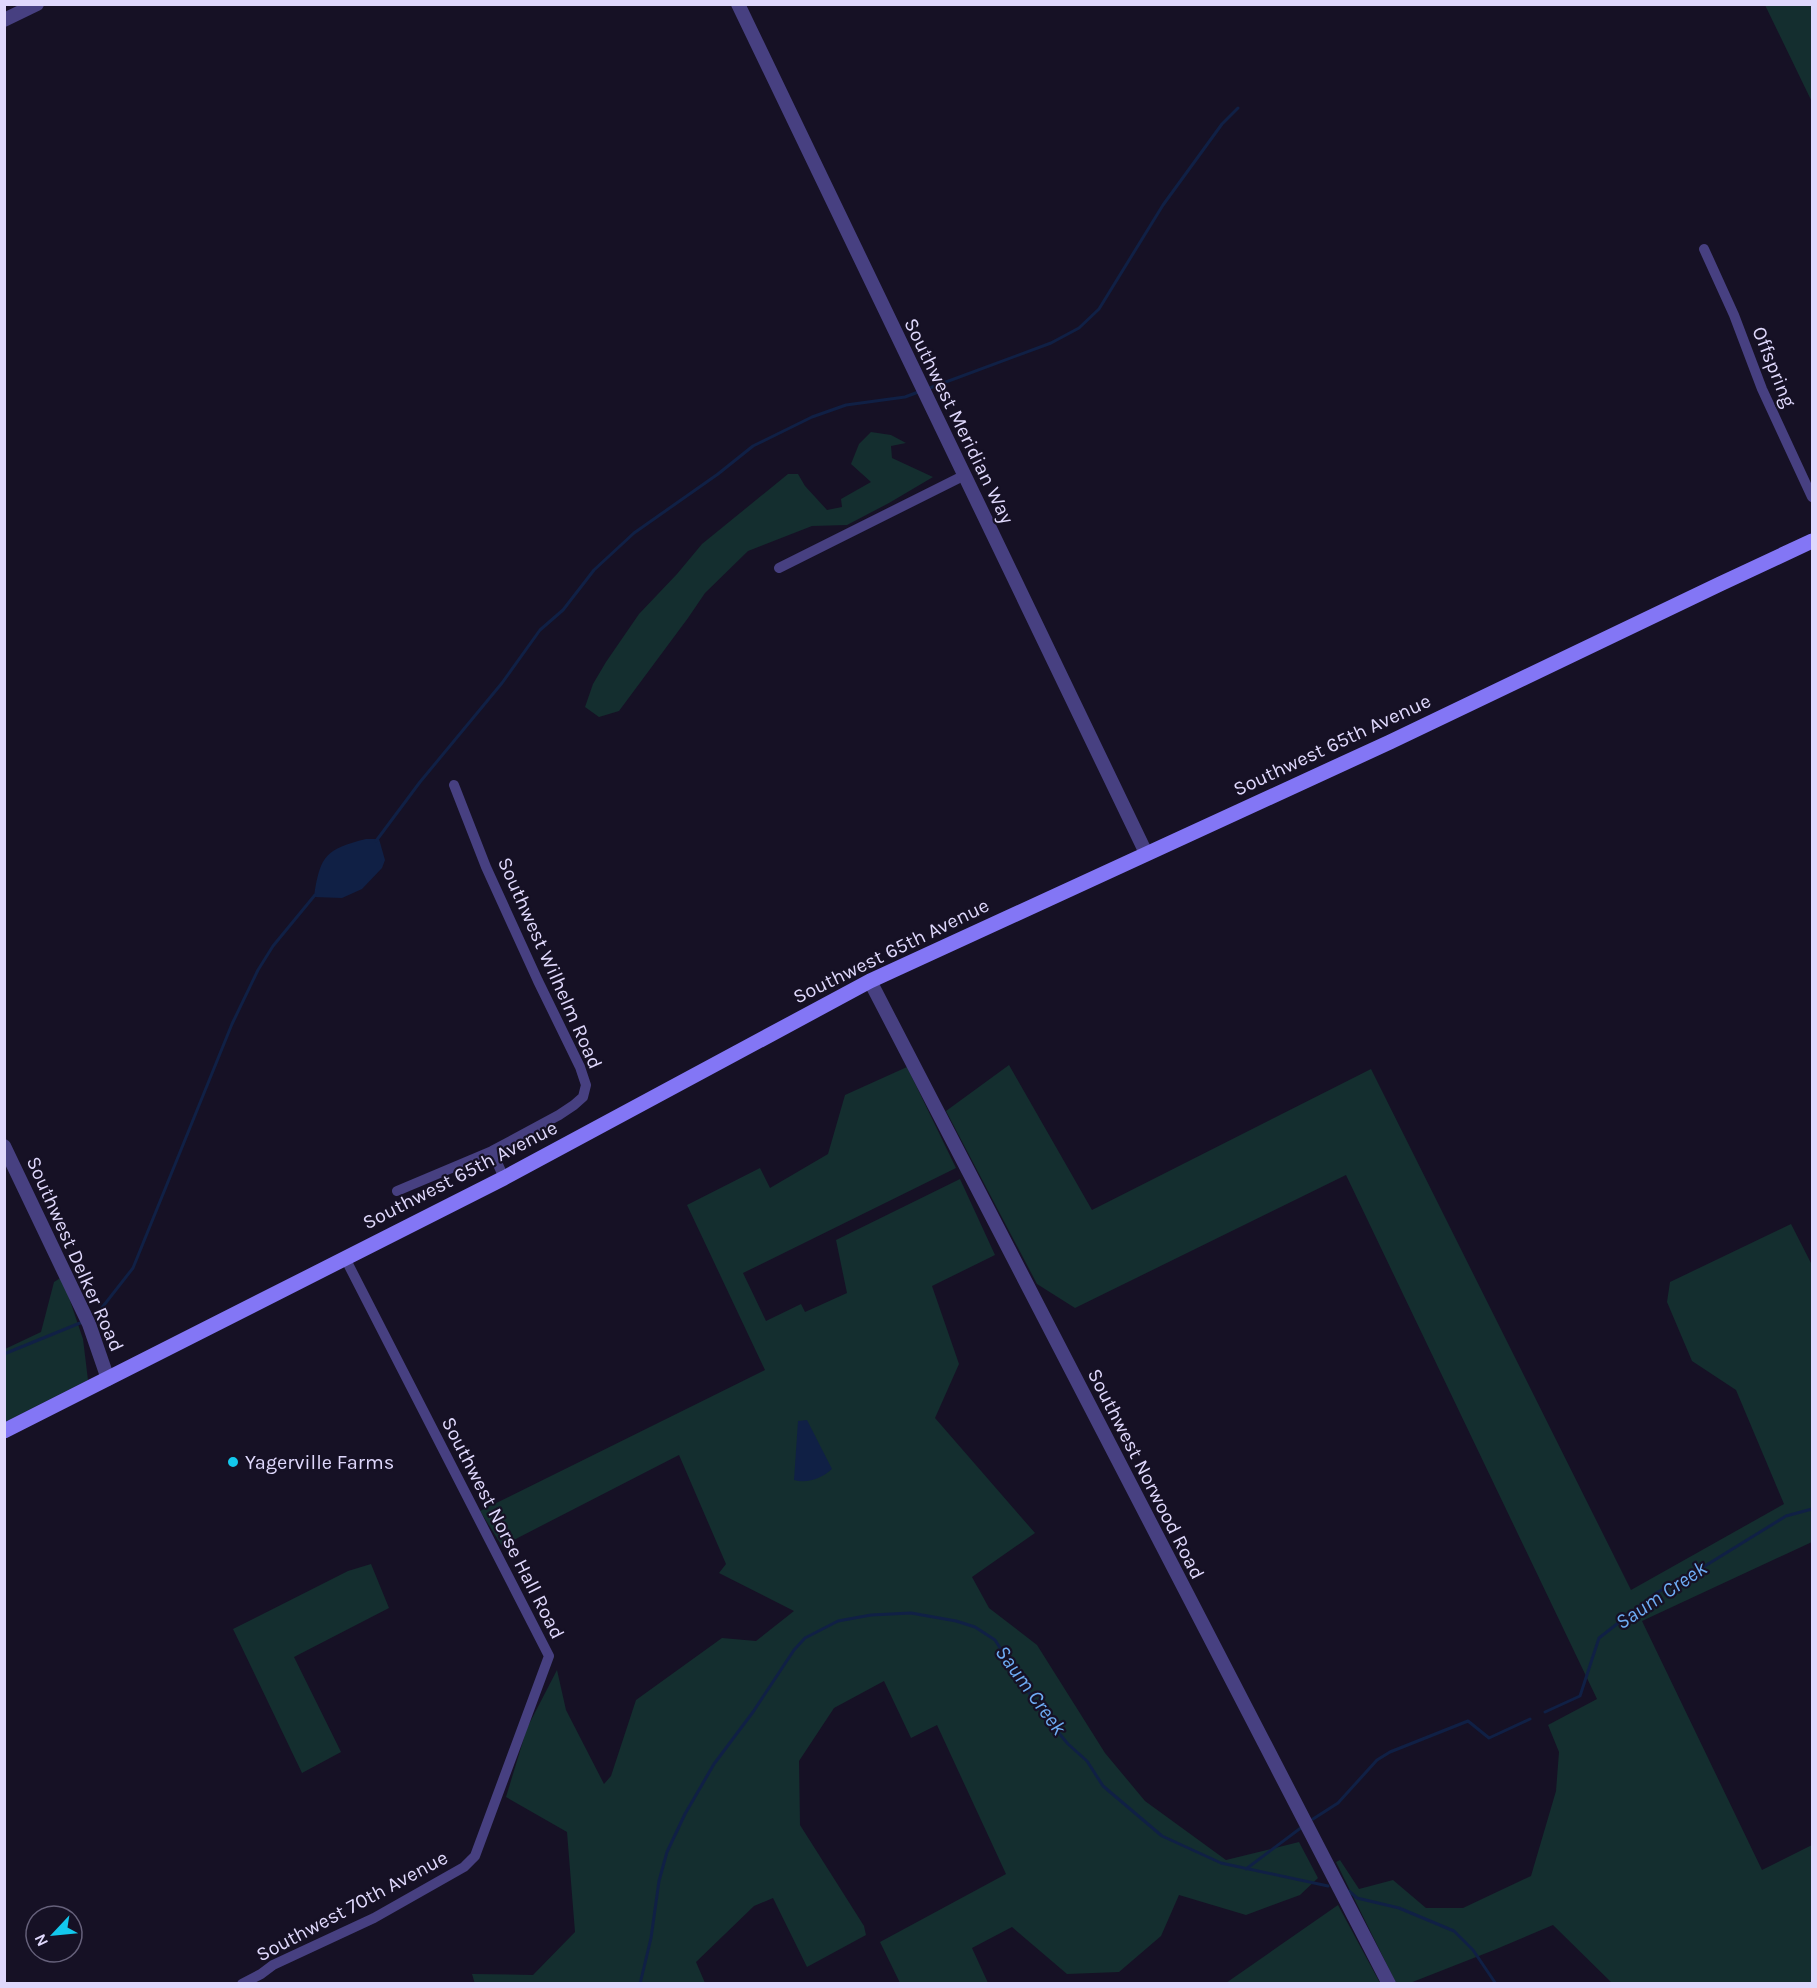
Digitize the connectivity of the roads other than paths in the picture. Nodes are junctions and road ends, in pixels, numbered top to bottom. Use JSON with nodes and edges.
{"nodes":[{"id":1,"x":38,"y":4,"type":"edge"},
{"id":2,"x":738,"y":4,"type":"edge"},
{"id":3,"x":4,"y":20,"type":"edge"},
{"id":4,"x":1704,"y":249,"type":"dead end"},
{"id":5,"x":963,"y":476,"type":"junction"},
{"id":6,"x":1812,"y":497,"type":"edge"},
{"id":7,"x":1812,"y":541,"type":"edge"},
{"id":8,"x":779,"y":568,"type":"dead end"},
{"id":9,"x":454,"y":784,"type":"dead end"},
{"id":10,"x":1146,"y":853,"type":"junction"},
{"id":11,"x":870,"y":981,"type":"junction"},
{"id":12,"x":4,"y":1146,"type":"edge"},
{"id":13,"x":492,"y":1151,"type":"junction"},
{"id":14,"x":504,"y":1178,"type":"junction"},
{"id":15,"x":397,"y":1191,"type":"dead end"},
{"id":16,"x":345,"y":1258,"type":"junction"},
{"id":17,"x":108,"y":1379,"type":"junction"},
{"id":18,"x":4,"y":1431,"type":"edge"},
{"id":19,"x":475,"y":1856,"type":"joint"},
{"id":20,"x":242,"y":1983,"type":"edge"},
{"id":21,"x":1389,"y":1983,"type":"edge"}],
"edges":[{"from":1,"to":3,"type":"street"},
{"from":2,"to":5,"type":"street","name":"Southwest Meridian Way"},
{"from":4,"to":6,"type":"street","name":"Offspring"},
{"from":5,"to":8,"type":"street"},
{"from":5,"to":10,"type":"street","name":"Southwest Meridian Way"},
{"from":7,"to":10,"type":"main road","name":"Southwest 65th Avenue"},
{"from":9,"to":13,"type":"street","name":"Southwest Wilhelm Road"},
{"from":10,"to":11,"type":"main road","name":"Southwest 65th Avenue"},
{"from":11,"to":14,"type":"main road","name":"Southwest 65th Avenue"},
{"from":11,"to":21,"type":"street","name":"Southwest Norwood Road"},
{"from":12,"to":17,"type":"street","name":"Southwest Delker Road"},
{"from":13,"to":14,"type":"street"},
{"from":13,"to":15,"type":"street"},
{"from":14,"to":16,"type":"main road","name":"Southwest 65th Avenue"},
{"from":16,"to":17,"type":"main road","name":"Southwest 65th Avenue"},
{"from":16,"to":19,"type":"street","name":"Southwest Norse Hall Road"},
{"from":17,"to":18,"type":"main road","name":"Southwest 65th Avenue"},
{"from":19,"to":20,"type":"street","name":"Southwest 70th Avenue"}]}
